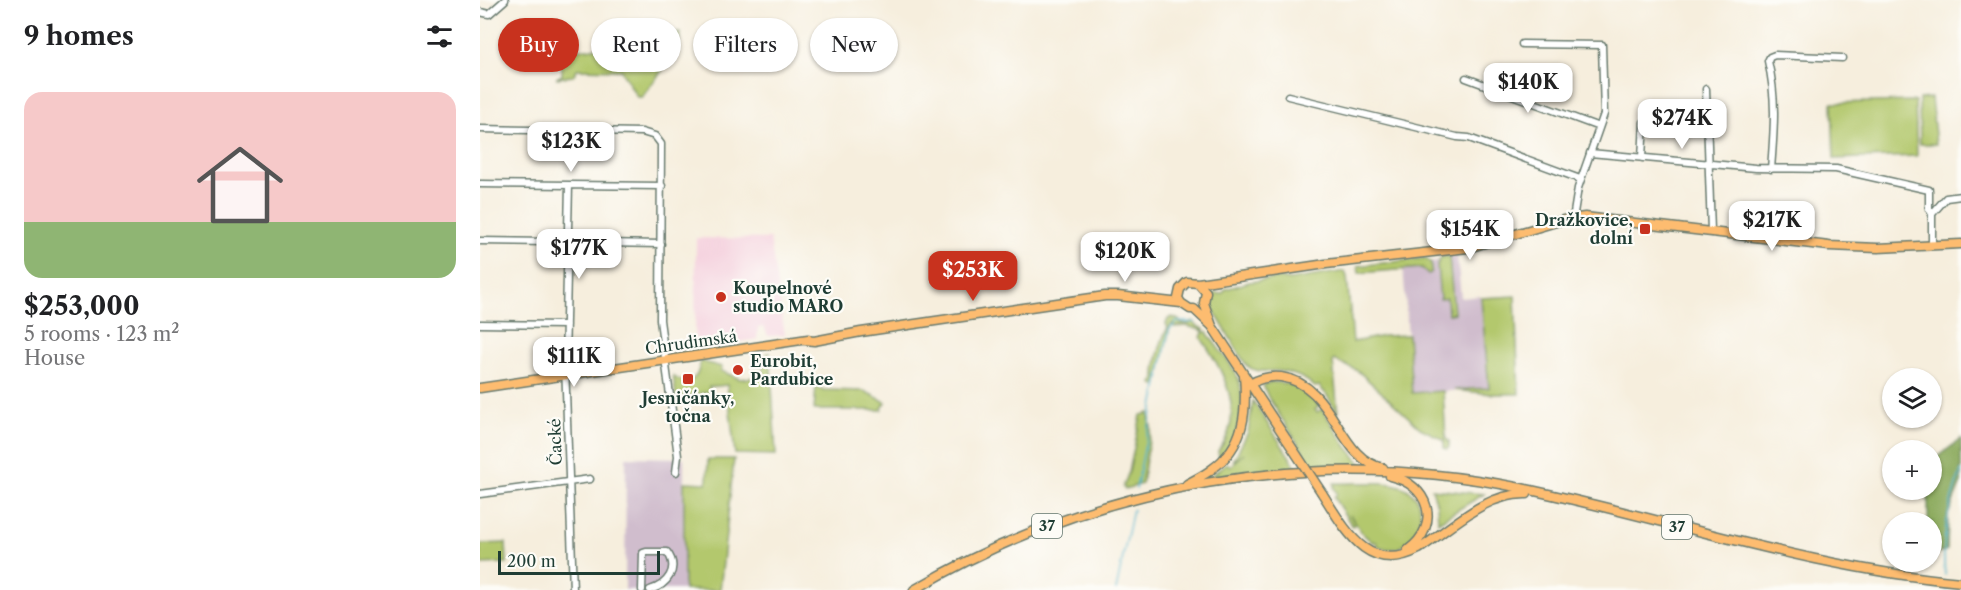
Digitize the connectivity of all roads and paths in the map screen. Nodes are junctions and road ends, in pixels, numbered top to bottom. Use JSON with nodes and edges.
{"nodes":[{"id":1,"x":505,"y":0,"type":"edge"},
{"id":2,"x":480,"y":12,"type":"edge"},
{"id":3,"x":1522,"y":44,"type":"dead end"},
{"id":4,"x":1842,"y":58,"type":"dead end"},
{"id":5,"x":1466,"y":78,"type":"dead end"},
{"id":6,"x":1706,"y":89,"type":"dead end"},
{"id":7,"x":1288,"y":96,"type":"dead end"},
{"id":8,"x":1644,"y":122,"type":"dead end"},
{"id":9,"x":1599,"y":127,"type":"junction"},
{"id":10,"x":480,"y":129,"type":"edge"},
{"id":11,"x":1590,"y":153,"type":"junction"},
{"id":12,"x":1642,"y":158,"type":"junction"},
{"id":13,"x":1710,"y":165,"type":"junction"},
{"id":14,"x":1771,"y":169,"type":"junction"},
{"id":15,"x":1580,"y":179,"type":"junction"},
{"id":16,"x":480,"y":184,"type":"edge"},
{"id":17,"x":569,"y":185,"type":"junction"},
{"id":18,"x":662,"y":186,"type":"junction"},
{"id":19,"x":1961,"y":196,"type":"edge"},
{"id":20,"x":1932,"y":214,"type":"junction"},
{"id":21,"x":1573,"y":219,"type":"junction"},
{"id":22,"x":1711,"y":231,"type":"junction"},
{"id":23,"x":480,"y":241,"type":"edge"},
{"id":24,"x":568,"y":242,"type":"junction"},
{"id":25,"x":661,"y":244,"type":"junction"},
{"id":26,"x":1961,"y":244,"type":"edge"},
{"id":27,"x":1932,"y":245,"type":"junction"},
{"id":28,"x":1222,"y":279,"type":"junction"},
{"id":29,"x":1198,"y":283,"type":"junction"},
{"id":30,"x":1206,"y":292,"type":"junction"},
{"id":31,"x":1178,"y":293,"type":"junction"},
{"id":32,"x":1161,"y":300,"type":"junction"},
{"id":33,"x":1180,"y":303,"type":"junction"},
{"id":34,"x":1204,"y":303,"type":"junction"},
{"id":35,"x":1194,"y":309,"type":"junction"},
{"id":36,"x":480,"y":324,"type":"edge"},
{"id":37,"x":566,"y":325,"type":"junction"},
{"id":38,"x":1212,"y":326,"type":"junction"},
{"id":39,"x":861,"y":332,"type":"junction"},
{"id":40,"x":805,"y":340,"type":"junction"},
{"id":41,"x":665,"y":361,"type":"junction"},
{"id":42,"x":566,"y":375,"type":"junction"},
{"id":43,"x":1244,"y":375,"type":"junction"},
{"id":44,"x":1250,"y":384,"type":"junction"},
{"id":45,"x":480,"y":388,"type":"edge"},
{"id":46,"x":1366,"y":471,"type":"junction"},
{"id":47,"x":676,"y":472,"type":"dead end"},
{"id":48,"x":1410,"y":473,"type":"junction"},
{"id":49,"x":590,"y":478,"type":"dead end"},
{"id":50,"x":569,"y":481,"type":"junction"},
{"id":51,"x":1180,"y":488,"type":"junction"},
{"id":52,"x":480,"y":494,"type":"edge"},
{"id":53,"x":1550,"y":495,"type":"junction"},
{"id":54,"x":1394,"y":556,"type":"junction"},
{"id":55,"x":1958,"y":582,"type":"edge"},
{"id":56,"x":573,"y":590,"type":"edge"},
{"id":57,"x":642,"y":590,"type":"edge"},
{"id":58,"x":650,"y":590,"type":"edge"},
{"id":59,"x":914,"y":590,"type":"edge"}],
"edges":[{"from":1,"to":2,"type":"street"},
{"from":3,"to":9,"type":"street"},
{"from":4,"to":14,"type":"street"},
{"from":5,"to":9,"type":"street"},
{"from":6,"to":13,"type":"street"},
{"from":7,"to":15,"type":"street"},
{"from":8,"to":12,"type":"street"},
{"from":9,"to":11,"type":"street"},
{"from":10,"to":18,"type":"street"},
{"from":11,"to":12,"type":"street"},
{"from":11,"to":15,"type":"street"},
{"from":12,"to":13,"type":"street"},
{"from":13,"to":14,"type":"street"},
{"from":13,"to":22,"type":"street"},
{"from":14,"to":20,"type":"street"},
{"from":15,"to":21,"type":"street"},
{"from":16,"to":17,"type":"street"},
{"from":17,"to":18,"type":"street"},
{"from":17,"to":24,"type":"street","name":"Čacké"},
{"from":18,"to":25,"type":"street"},
{"from":19,"to":20,"type":"street"},
{"from":20,"to":27,"type":"street"},
{"from":21,"to":22,"type":"main road"},
{"from":21,"to":28,"type":"main road"},
{"from":22,"to":27,"type":"main road"},
{"from":23,"to":24,"type":"street"},
{"from":24,"to":25,"type":"street"},
{"from":24,"to":37,"type":"street","name":"Čacké"},
{"from":25,"to":41,"type":"street"},
{"from":26,"to":27,"type":"main road"},
{"from":28,"to":29,"type":"main road"},
{"from":28,"to":30,"type":"main road"},
{"from":29,"to":30,"type":"main road"},
{"from":29,"to":31,"type":"main road"},
{"from":30,"to":34,"type":"main road"},
{"from":31,"to":32,"type":"main road"},
{"from":31,"to":33,"type":"main road"},
{"from":32,"to":33,"type":"main road"},
{"from":32,"to":39,"type":"main road"},
{"from":33,"to":35,"type":"main road"},
{"from":34,"to":35,"type":"main road"},
{"from":34,"to":38,"type":"main road"},
{"from":35,"to":38,"type":"main road"},
{"from":36,"to":37,"type":"street"},
{"from":37,"to":42,"type":"street","name":"Čacké"},
{"from":38,"to":43,"type":"main road"},
{"from":39,"to":40,"type":"main road"},
{"from":39,"to":40,"type":"main road","name":"Chrudimská"},
{"from":40,"to":41,"type":"main road","name":"Chrudimská"},
{"from":41,"to":42,"type":"main road","name":"Chrudimská"},
{"from":41,"to":47,"type":"street"},
{"from":42,"to":45,"type":"main road","name":"Chrudimská"},
{"from":42,"to":50,"type":"street","name":"Čacké"},
{"from":43,"to":44,"type":"main road"},
{"from":43,"to":51,"type":"main road"},
{"from":44,"to":48,"type":"main road"},
{"from":44,"to":54,"type":"main road","bridge":true},
{"from":46,"to":48,"type":"main road","number":"37"},
{"from":46,"to":51,"type":"main road","number":"37"},
{"from":46,"to":54,"type":"main road"},
{"from":48,"to":53,"type":"main road","number":"37"},
{"from":49,"to":50,"type":"street"},
{"from":50,"to":52,"type":"street"},
{"from":50,"to":56,"type":"street","name":"Čacké"},
{"from":51,"to":59,"type":"main road","number":"37"},
{"from":53,"to":54,"type":"main road"},
{"from":53,"to":55,"type":"main road","number":"37"},
{"from":57,"to":58,"type":"street"}]}
